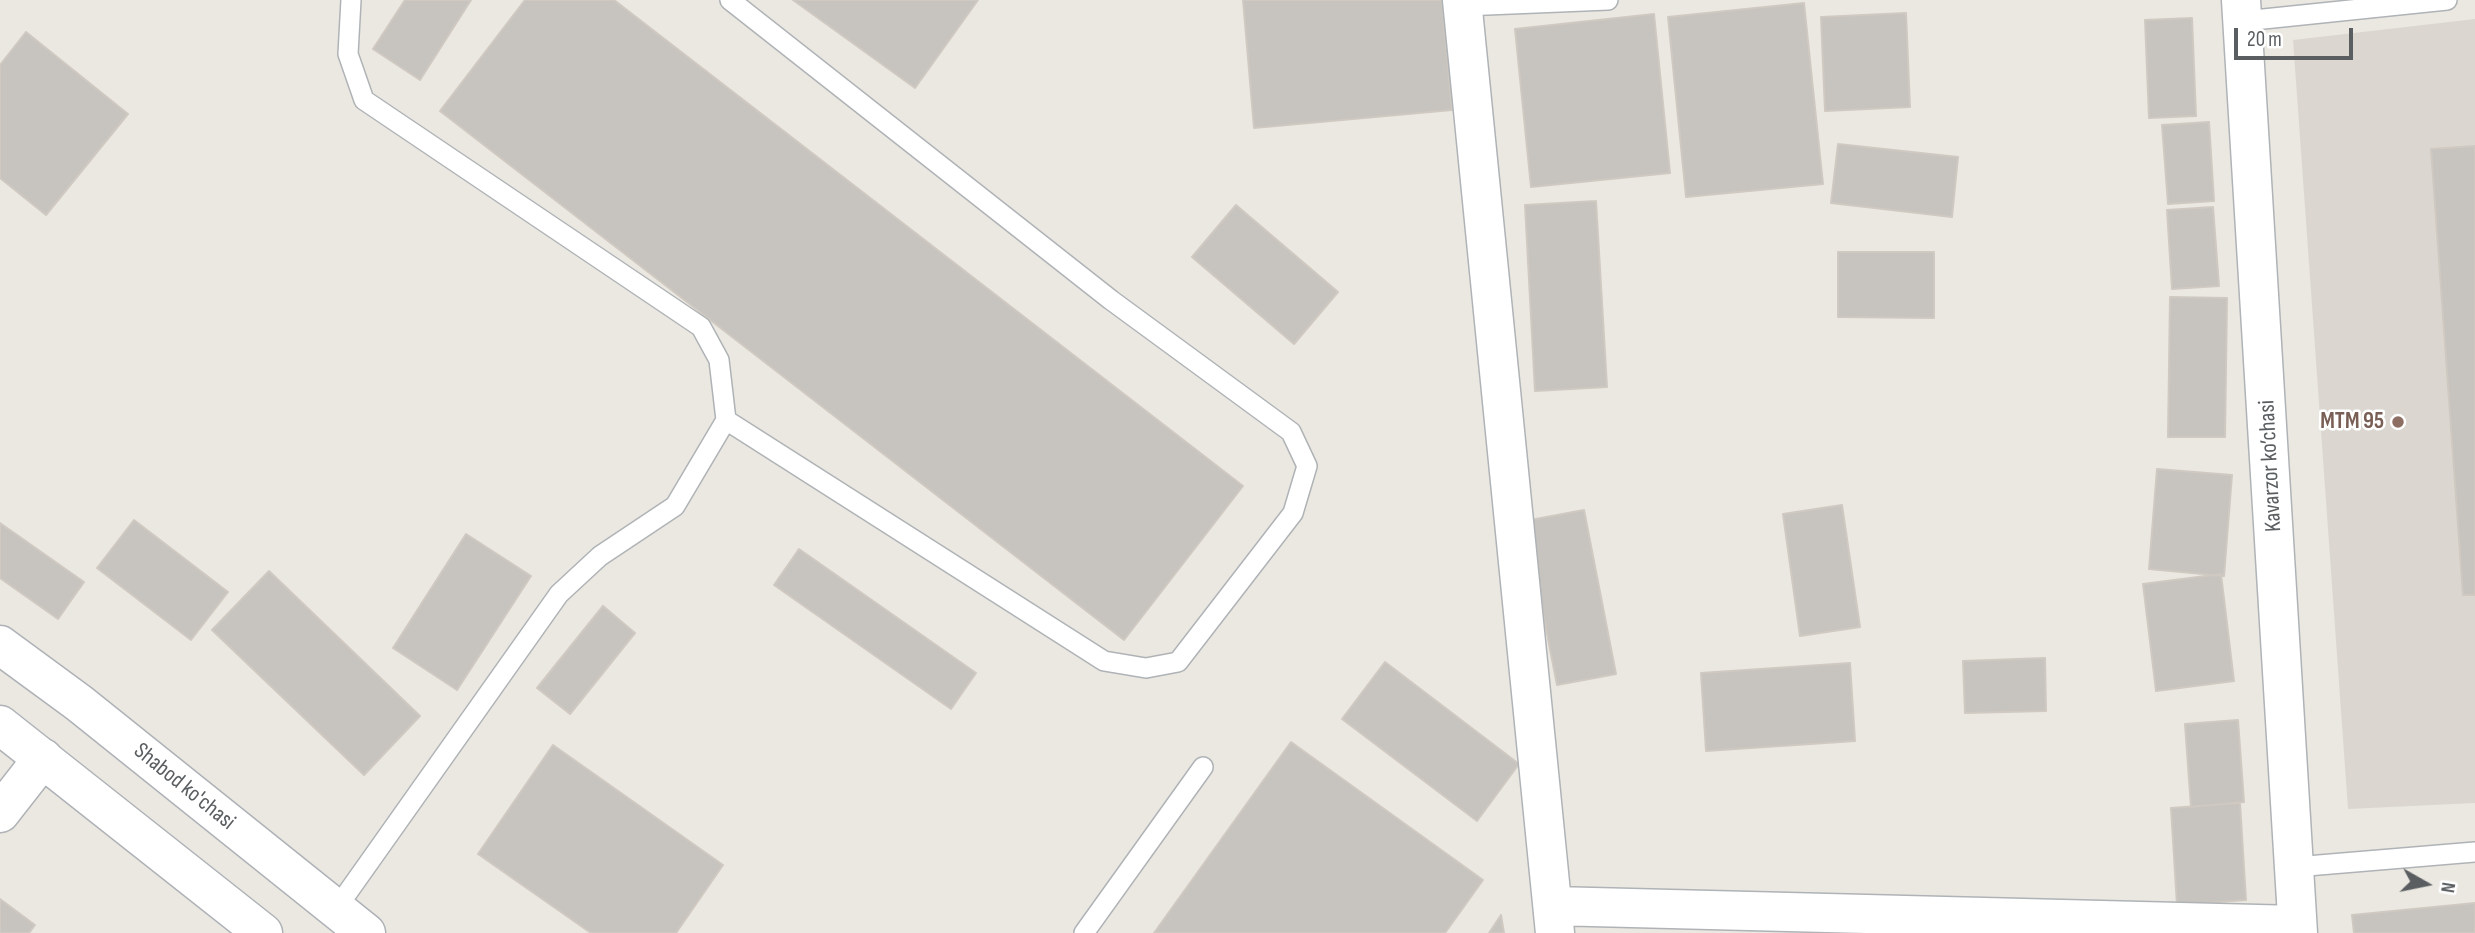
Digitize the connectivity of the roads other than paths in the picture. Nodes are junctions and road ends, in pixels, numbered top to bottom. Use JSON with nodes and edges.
{"nodes":[{"id":1,"x":351,"y":0,"type":"edge"},
{"id":2,"x":730,"y":0,"type":"edge"},
{"id":3,"x":1608,"y":0,"type":"edge"},
{"id":4,"x":2447,"y":0,"type":"edge"},
{"id":5,"x":1463,"y":3,"type":"edge"},
{"id":6,"x":2242,"y":10,"type":"edge"},
{"id":7,"x":726,"y":420,"type":"junction"},
{"id":8,"x":0,"y":645,"type":"edge"},
{"id":9,"x":0,"y":725,"type":"edge"},
{"id":10,"x":43,"y":758,"type":"junction"},
{"id":11,"x":1203,"y":767,"type":"dead end"},
{"id":12,"x":0,"y":813,"type":"edge"},
{"id":13,"x":2475,"y":852,"type":"edge"},
{"id":14,"x":2295,"y":867,"type":"junction"},
{"id":15,"x":1554,"y":919,"type":"edge"},
{"id":16,"x":326,"y":921,"type":"edge"},
{"id":17,"x":2297,"y":929,"type":"edge"},
{"id":18,"x":263,"y":933,"type":"edge"},
{"id":19,"x":366,"y":933,"type":"edge"},
{"id":20,"x":1084,"y":933,"type":"edge"}],
"edges":[{"from":1,"to":7,"type":"lane"},
{"from":2,"to":7,"type":"lane"},
{"from":3,"to":5,"type":"lane"},
{"from":4,"to":6,"type":"lane"},
{"from":5,"to":15,"type":"street"},
{"from":6,"to":14,"type":"street","name":"Kavarzor ko’chasi"},
{"from":7,"to":16,"type":"lane"},
{"from":8,"to":16,"type":"street","name":"Shabod ko'chasi"},
{"from":9,"to":10,"type":"street"},
{"from":10,"to":12,"type":"street"},
{"from":10,"to":18,"type":"street"},
{"from":11,"to":20,"type":"lane"},
{"from":13,"to":14,"type":"lane"},
{"from":14,"to":17,"type":"street","name":"Kavarzor ko’chasi"},
{"from":15,"to":17,"type":"street"},
{"from":16,"to":19,"type":"street","name":"Shabod ko'chasi"}]}
